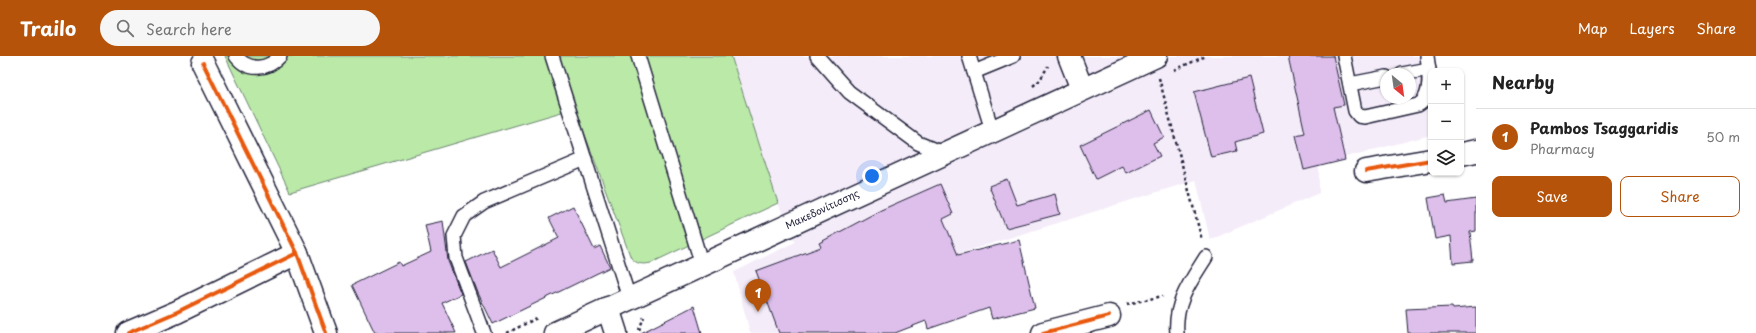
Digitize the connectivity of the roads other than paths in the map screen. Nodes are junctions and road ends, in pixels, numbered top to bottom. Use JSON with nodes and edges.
{"nodes":[{"id":1,"x":236,"y":56,"type":"edge"},
{"id":2,"x":280,"y":56,"type":"edge"},
{"id":3,"x":552,"y":56,"type":"edge"},
{"id":4,"x":638,"y":56,"type":"edge"},
{"id":5,"x":816,"y":56,"type":"edge"},
{"id":6,"x":969,"y":56,"type":"edge"},
{"id":7,"x":1013,"y":56,"type":"edge"},
{"id":8,"x":1069,"y":56,"type":"edge"},
{"id":9,"x":1155,"y":56,"type":"edge"},
{"id":10,"x":1344,"y":56,"type":"edge"},
{"id":11,"x":1428,"y":62,"type":"edge"},
{"id":12,"x":203,"y":63,"type":"dead end"},
{"id":13,"x":1415,"y":68,"type":"edge"},
{"id":14,"x":974,"y":72,"type":"junction"},
{"id":15,"x":1380,"y":78,"type":"edge"},
{"id":16,"x":1350,"y":84,"type":"junction"},
{"id":17,"x":1082,"y":90,"type":"junction"},
{"id":18,"x":992,"y":130,"type":"junction"},
{"id":19,"x":1476,"y":151,"type":"edge"},
{"id":20,"x":1464,"y":153,"type":"edge"},
{"id":21,"x":942,"y":154,"type":"junction"},
{"id":22,"x":585,"y":159,"type":"junction"},
{"id":23,"x":1428,"y":161,"type":"edge"},
{"id":24,"x":1366,"y":171,"type":"dead end"},
{"id":25,"x":298,"y":253,"type":"junction"},
{"id":26,"x":1206,"y":257,"type":"road end"},
{"id":27,"x":702,"y":265,"type":"junction"},
{"id":28,"x":629,"y":298,"type":"junction"},
{"id":29,"x":608,"y":308,"type":"junction"},
{"id":30,"x":1109,"y":316,"type":"road end"},
{"id":31,"x":128,"y":333,"type":"edge"},
{"id":32,"x":326,"y":333,"type":"edge"},
{"id":33,"x":484,"y":333,"type":"edge"},
{"id":34,"x":555,"y":333,"type":"edge"},
{"id":35,"x":616,"y":333,"type":"edge"},
{"id":36,"x":1043,"y":333,"type":"edge"},
{"id":37,"x":1177,"y":333,"type":"edge"}],
"edges":[{"from":1,"to":2,"type":"lane"},
{"from":3,"to":22,"type":"lane"},
{"from":4,"to":27,"type":"lane"},
{"from":5,"to":21,"type":"lane"},
{"from":6,"to":14,"type":"lane"},
{"from":7,"to":14,"type":"lane"},
{"from":8,"to":17,"type":"street"},
{"from":9,"to":17,"type":"street","name":"Μακεδονίτισσης"},
{"from":10,"to":16,"type":"lane"},
{"from":11,"to":13,"type":"lane"},
{"from":11,"to":16,"type":"lane"},
{"from":12,"to":25,"type":"street"},
{"from":14,"to":18,"type":"lane"},
{"from":15,"to":16,"type":"lane"},
{"from":17,"to":18,"type":"street","name":"Μακεδονίτισσης"},
{"from":18,"to":21,"type":"street","name":"Μακεδονίτισσης"},
{"from":19,"to":20,"type":"street"},
{"from":21,"to":27,"type":"street","name":"Μακεδονίτισσης"},
{"from":22,"to":28,"type":"lane"},
{"from":22,"to":33,"type":"lane"},
{"from":23,"to":24,"type":"street"},
{"from":25,"to":31,"type":"street"},
{"from":25,"to":32,"type":"street"},
{"from":26,"to":37,"type":"lane"},
{"from":27,"to":28,"type":"street","name":"Μακεδονίτισσης"},
{"from":28,"to":29,"type":"street","name":"Μακεδονίτισσης"},
{"from":29,"to":34,"type":"street","name":"Μακεδονίτισσης"},
{"from":29,"to":35,"type":"street"},
{"from":30,"to":36,"type":"street"}]}
